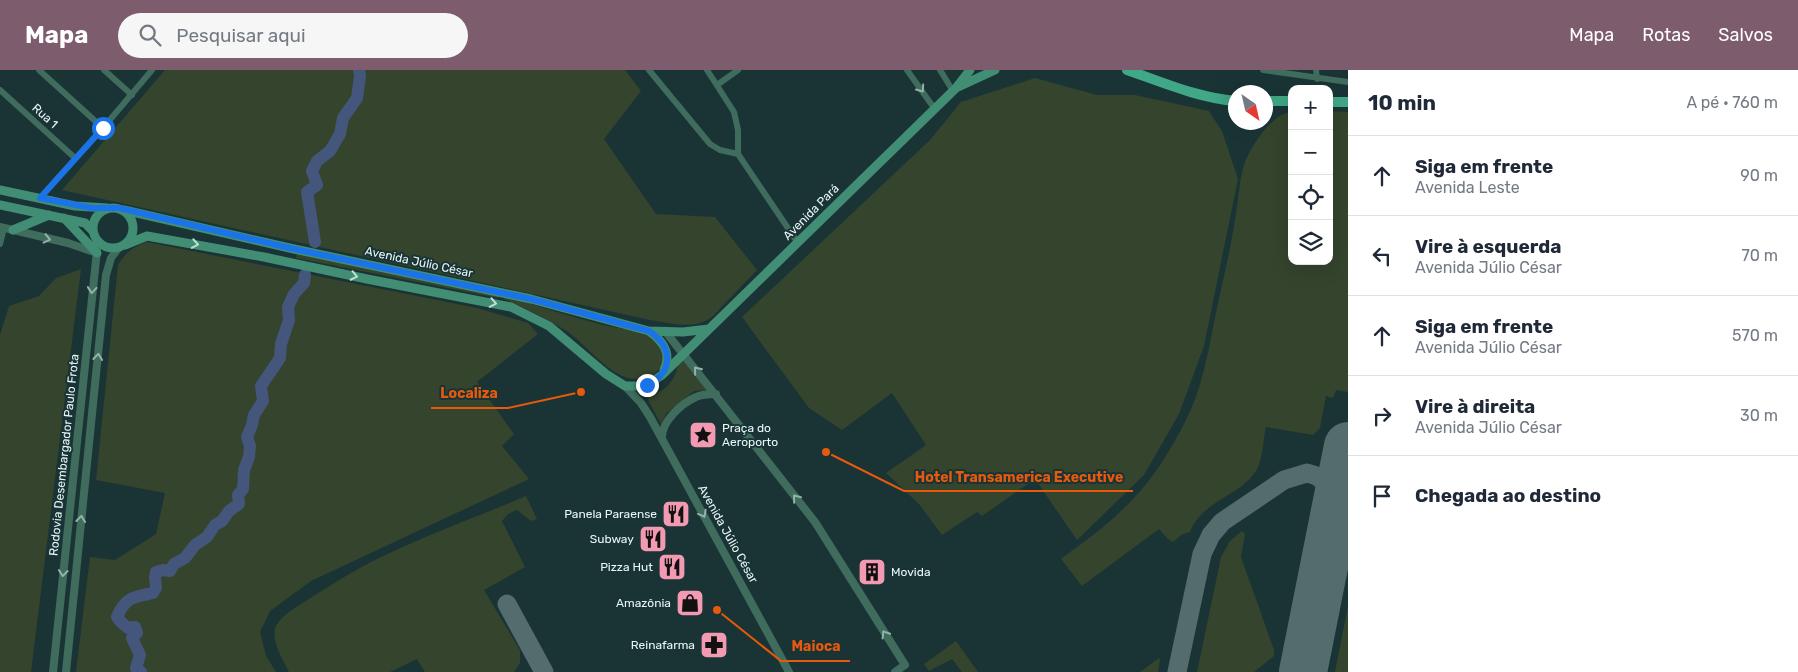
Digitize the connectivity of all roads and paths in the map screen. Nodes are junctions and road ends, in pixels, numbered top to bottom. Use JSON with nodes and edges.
{"nodes":[{"id":1,"x":39,"y":70,"type":"edge"},
{"id":2,"x":104,"y":70,"type":"edge"},
{"id":3,"x":152,"y":70,"type":"edge"},
{"id":4,"x":649,"y":70,"type":"edge"},
{"id":5,"x":707,"y":70,"type":"edge"},
{"id":6,"x":738,"y":70,"type":"edge"},
{"id":7,"x":907,"y":70,"type":"edge"},
{"id":8,"x":940,"y":70,"type":"edge"},
{"id":9,"x":970,"y":70,"type":"edge"},
{"id":10,"x":994,"y":70,"type":"edge"},
{"id":11,"x":1127,"y":70,"type":"edge"},
{"id":12,"x":1263,"y":70,"type":"edge"},
{"id":13,"x":1316,"y":70,"type":"edge"},
{"id":14,"x":1317,"y":79,"type":"junction"},
{"id":15,"x":1348,"y":82,"type":"edge"},
{"id":16,"x":717,"y":85,"type":"junction"},
{"id":17,"x":955,"y":89,"type":"junction"},
{"id":18,"x":0,"y":90,"type":"edge"},
{"id":19,"x":132,"y":95,"type":"junction"},
{"id":20,"x":1228,"y":100,"type":"edge"},
{"id":21,"x":1273,"y":101,"type":"edge"},
{"id":22,"x":1288,"y":101,"type":"edge"},
{"id":23,"x":1333,"y":102,"type":"edge"},
{"id":24,"x":1348,"y":102,"type":"edge"},
{"id":25,"x":934,"y":108,"type":"junction"},
{"id":26,"x":103,"y":128,"type":"junction"},
{"id":27,"x":738,"y":154,"type":"junction"},
{"id":28,"x":75,"y":158,"type":"junction"},
{"id":29,"x":0,"y":190,"type":"edge"},
{"id":30,"x":40,"y":198,"type":"junction"},
{"id":31,"x":0,"y":205,"type":"edge"},
{"id":32,"x":107,"y":208,"type":"junction"},
{"id":33,"x":124,"y":210,"type":"junction"},
{"id":34,"x":50,"y":215,"type":"junction"},
{"id":35,"x":63,"y":218,"type":"junction"},
{"id":36,"x":6,"y":229,"type":"edge"},
{"id":37,"x":93,"y":231,"type":"junction"},
{"id":38,"x":98,"y":241,"type":"junction"},
{"id":39,"x":798,"y":243,"type":"junction"},
{"id":40,"x":0,"y":244,"type":"edge"},
{"id":41,"x":122,"y":246,"type":"junction"},
{"id":42,"x":97,"y":253,"type":"junction"},
{"id":43,"x":710,"y":328,"type":"junction"},
{"id":44,"x":649,"y":331,"type":"junction"},
{"id":45,"x":665,"y":331,"type":"junction"},
{"id":46,"x":684,"y":353,"type":"junction"},
{"id":47,"x":662,"y":375,"type":"junction"},
{"id":48,"x":625,"y":386,"type":"junction"},
{"id":49,"x":716,"y":394,"type":"junction"},
{"id":50,"x":662,"y":439,"type":"junction"},
{"id":51,"x":53,"y":672,"type":"edge"},
{"id":52,"x":66,"y":672,"type":"edge"},
{"id":53,"x":790,"y":672,"type":"edge"},
{"id":54,"x":895,"y":672,"type":"edge"}],
"edges":[{"from":1,"to":26,"type":"street"},
{"from":2,"to":19,"type":"street"},
{"from":3,"to":19,"type":"street"},
{"from":4,"to":27,"type":"street"},
{"from":5,"to":16,"type":"street"},
{"from":6,"to":16,"type":"street"},
{"from":7,"to":25,"type":"street","one_way":true},
{"from":8,"to":17,"type":"street"},
{"from":9,"to":17,"type":"main road","name":"Avenida Pará"},
{"from":10,"to":17,"type":"main road","name":"Avenida Pará"},
{"from":11,"to":20,"type":"main road"},
{"from":12,"to":14,"type":"street"},
{"from":13,"to":14,"type":"street"},
{"from":14,"to":15,"type":"street"},
{"from":16,"to":27,"type":"street"},
{"from":17,"to":25,"type":"main road","name":"Avenida Pará"},
{"from":18,"to":28,"type":"street","name":"Rua 1"},
{"from":19,"to":26,"type":"street"},
{"from":21,"to":22,"type":"main road"},
{"from":23,"to":24,"type":"main road"},
{"from":25,"to":39,"type":"main road","name":"Avenida Pará"},
{"from":26,"to":28,"type":"street"},
{"from":27,"to":39,"type":"street"},
{"from":28,"to":30,"type":"street"},
{"from":29,"to":30,"type":"main road"},
{"from":30,"to":32,"type":"main road"},
{"from":31,"to":34,"type":"main road"},
{"from":32,"to":33,"type":"main road"},
{"from":32,"to":37,"type":"main road"},
{"from":33,"to":41,"type":"main road"},
{"from":33,"to":44,"type":"main road","name":"Avenida Júlio César"},
{"from":34,"to":35,"type":"main road"},
{"from":34,"to":36,"type":"main road"},
{"from":35,"to":37,"type":"main road"},
{"from":35,"to":42,"type":"main road"},
{"from":36,"to":40,"type":"street"},
{"from":36,"to":42,"type":"street","one_way":true},
{"from":37,"to":38,"type":"main road"},
{"from":38,"to":41,"type":"main road"},
{"from":38,"to":42,"type":"street","name":"Rodovia Desembargador Paulo Frota"},
{"from":39,"to":43,"type":"main road","name":"Avenida Pará"},
{"from":41,"to":48,"type":"main road","name":"Avenida Júlio César","one_way":true},
{"from":52,"to":41,"type":"street","name":"Rodovia Desembargador Paulo Frota","one_way":true},
{"from":42,"to":51,"type":"street","name":"Rodovia Desembargador Paulo Frota","one_way":true},
{"from":43,"to":45,"type":"main road","name":"Avenida Júlio César"},
{"from":43,"to":46,"type":"main road","name":"Avenida Pará"},
{"from":44,"to":45,"type":"main road","name":"Avenida Júlio César"},
{"from":44,"to":47,"type":"main road"},
{"from":45,"to":46,"type":"street"},
{"from":46,"to":47,"type":"main road"},
{"from":49,"to":46,"type":"street","one_way":true},
{"from":47,"to":48,"type":"main road"},
{"from":48,"to":50,"type":"street","name":"Avenida Júlio César"},
{"from":49,"to":50,"type":"street"},
{"from":54,"to":49,"type":"street","one_way":true},
{"from":50,"to":53,"type":"street","name":"Avenida Júlio César","one_way":true}]}
